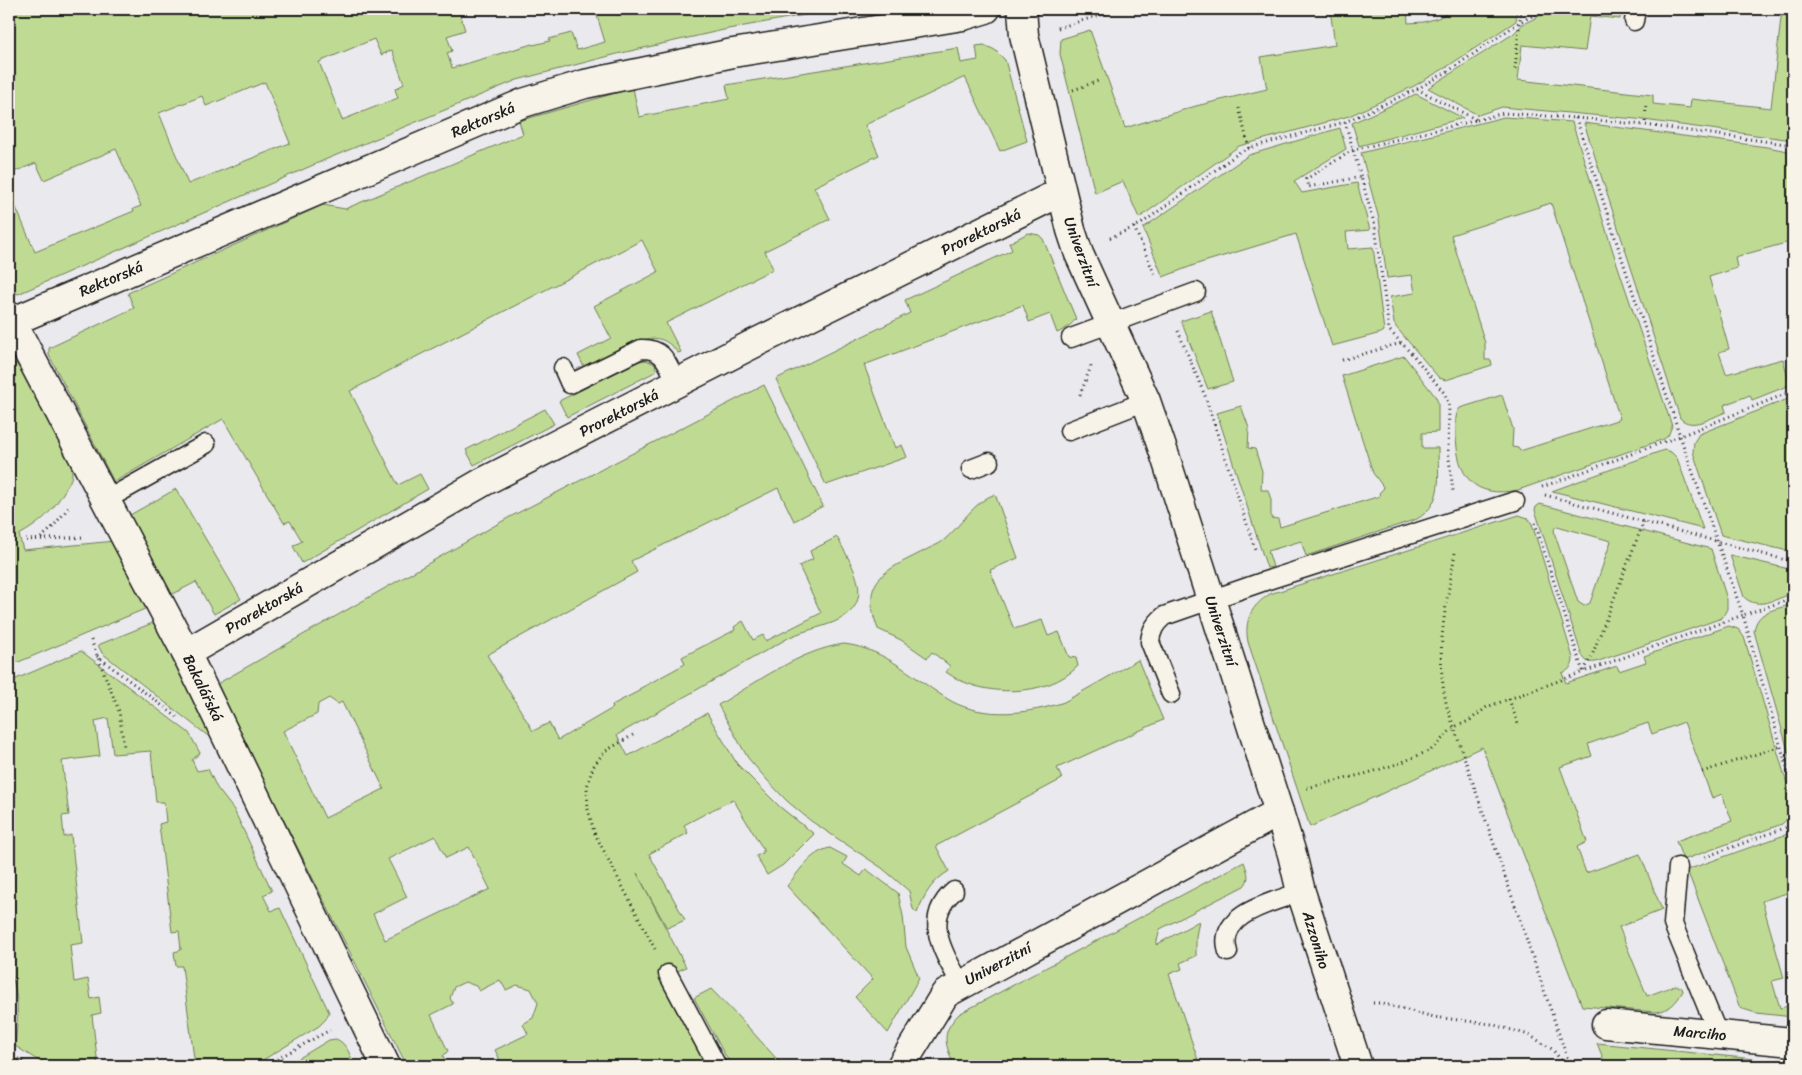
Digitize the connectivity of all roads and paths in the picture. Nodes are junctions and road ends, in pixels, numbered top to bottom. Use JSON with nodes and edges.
{"nodes":[{"id":1,"x":986,"y":9,"type":"edge"},
{"id":2,"x":1022,"y":9,"type":"edge"},
{"id":3,"x":1521,"y":9,"type":"edge"},
{"id":4,"x":1546,"y":9,"type":"edge"},
{"id":5,"x":1520,"y":22,"type":"junction"},
{"id":6,"x":1515,"y":69,"type":"dead end"},
{"id":7,"x":1101,"y":80,"type":"dead end"},
{"id":8,"x":1417,"y":89,"type":"junction"},
{"id":9,"x":1065,"y":93,"type":"dead end"},
{"id":10,"x":1646,"y":106,"type":"dead end"},
{"id":11,"x":1239,"y":108,"type":"dead end"},
{"id":12,"x":1576,"y":118,"type":"junction"},
{"id":13,"x":1477,"y":120,"type":"junction"},
{"id":14,"x":1345,"y":122,"type":"junction"},
{"id":15,"x":1645,"y":125,"type":"junction"},
{"id":16,"x":1793,"y":146,"type":"edge"},
{"id":17,"x":1249,"y":148,"type":"junction"},
{"id":18,"x":1353,"y":150,"type":"junction"},
{"id":19,"x":1361,"y":177,"type":"junction"},
{"id":20,"x":1061,"y":192,"type":"junction"},
{"id":21,"x":1134,"y":227,"type":"junction"},
{"id":22,"x":1110,"y":239,"type":"dead end"},
{"id":23,"x":1196,"y":292,"type":"dead end"},
{"id":24,"x":1167,"y":303,"type":"junction"},
{"id":25,"x":10,"y":321,"type":"edge"},
{"id":26,"x":1112,"y":323,"type":"junction"},
{"id":27,"x":1071,"y":338,"type":"dead end"},
{"id":28,"x":1401,"y":343,"type":"junction"},
{"id":29,"x":1094,"y":360,"type":"dead end"},
{"id":30,"x":1342,"y":360,"type":"dead end"},
{"id":31,"x":563,"y":368,"type":"dead end"},
{"id":32,"x":677,"y":383,"type":"junction"},
{"id":33,"x":1793,"y":391,"type":"edge"},
{"id":34,"x":1077,"y":402,"type":"dead end"},
{"id":35,"x":1146,"y":402,"type":"junction"},
{"id":36,"x":1069,"y":430,"type":"dead end"},
{"id":37,"x":1680,"y":436,"type":"junction"},
{"id":38,"x":206,"y":444,"type":"dead end"},
{"id":39,"x":989,"y":462,"type":"dead end"},
{"id":40,"x":971,"y":469,"type":"dead end"},
{"id":41,"x":1532,"y":491,"type":"junction"},
{"id":42,"x":1521,"y":498,"type":"junction"},
{"id":43,"x":106,"y":500,"type":"junction"},
{"id":44,"x":1461,"y":519,"type":"junction"},
{"id":45,"x":1644,"y":521,"type":"junction"},
{"id":46,"x":125,"y":535,"type":"junction"},
{"id":47,"x":26,"y":540,"type":"dead end"},
{"id":48,"x":1716,"y":541,"type":"junction"},
{"id":49,"x":1793,"y":562,"type":"edge"},
{"id":50,"x":1265,"y":581,"type":"junction"},
{"id":51,"x":1793,"y":598,"type":"edge"},
{"id":52,"x":1210,"y":599,"type":"junction"},
{"id":53,"x":1743,"y":615,"type":"junction"},
{"id":54,"x":91,"y":640,"type":"dead end"},
{"id":55,"x":186,"y":653,"type":"junction"},
{"id":56,"x":1583,"y":672,"type":"junction"},
{"id":57,"x":1171,"y":694,"type":"dead end"},
{"id":58,"x":1509,"y":699,"type":"junction"},
{"id":59,"x":1454,"y":727,"type":"junction"},
{"id":60,"x":1519,"y":727,"type":"dead end"},
{"id":61,"x":633,"y":735,"type":"dead end"},
{"id":62,"x":1781,"y":746,"type":"junction"},
{"id":63,"x":124,"y":747,"type":"dead end"},
{"id":64,"x":1702,"y":772,"type":"dead end"},
{"id":65,"x":1793,"y":789,"type":"edge"},
{"id":66,"x":1279,"y":812,"type":"junction"},
{"id":67,"x":1793,"y":825,"type":"edge"},
{"id":68,"x":1678,"y":868,"type":"joint"},
{"id":69,"x":954,"y":891,"type":"dead end"},
{"id":70,"x":1301,"y":892,"type":"junction"},
{"id":71,"x":1228,"y":952,"type":"dead end"},
{"id":72,"x":668,"y":974,"type":"joint"},
{"id":73,"x":961,"y":984,"type":"junction"},
{"id":74,"x":9,"y":1006,"type":"edge"},
{"id":75,"x":1338,"y":1009,"type":"junction"},
{"id":76,"x":360,"y":1014,"type":"junction"},
{"id":77,"x":1606,"y":1024,"type":"dead end"},
{"id":78,"x":9,"y":1028,"type":"edge"},
{"id":79,"x":1718,"y":1034,"type":"junction"},
{"id":80,"x":1793,"y":1042,"type":"edge"},
{"id":81,"x":9,"y":1054,"type":"edge"},
{"id":82,"x":910,"y":1062,"type":"edge"},
{"id":83,"x":31,"y":1066,"type":"edge"},
{"id":84,"x":264,"y":1066,"type":"edge"},
{"id":85,"x":386,"y":1066,"type":"edge"},
{"id":86,"x":718,"y":1066,"type":"edge"},
{"id":87,"x":1358,"y":1066,"type":"edge"},
{"id":88,"x":1568,"y":1066,"type":"edge"}],
"edges":[{"from":1,"to":25,"type":"street","name":"Rektorská"},
{"from":2,"to":20,"type":"street","name":"Univerzitní"},
{"from":3,"to":5,"type":"path"},
{"from":4,"to":5,"type":"path"},
{"from":5,"to":6,"type":"path"},
{"from":5,"to":8,"type":"path"},
{"from":7,"to":9,"type":"path"},
{"from":8,"to":13,"type":"path"},
{"from":8,"to":14,"type":"path"},
{"from":10,"to":15,"type":"path"},
{"from":11,"to":17,"type":"path"},
{"from":12,"to":13,"type":"path"},
{"from":12,"to":15,"type":"path"},
{"from":12,"to":37,"type":"path"},
{"from":13,"to":18,"type":"path"},
{"from":14,"to":17,"type":"path"},
{"from":14,"to":18,"type":"path"},
{"from":15,"to":16,"type":"path"},
{"from":17,"to":21,"type":"path"},
{"from":18,"to":19,"type":"path"},
{"from":18,"to":19,"type":"path"},
{"from":19,"to":28,"type":"path"},
{"from":20,"to":26,"type":"street","name":"Univerzitní"},
{"from":20,"to":32,"type":"street","name":"Prorektorská"},
{"from":21,"to":22,"type":"path"},
{"from":21,"to":24,"type":"path"},
{"from":23,"to":24,"type":"lane"},
{"from":24,"to":26,"type":"lane"},
{"from":24,"to":50,"type":"path"},
{"from":25,"to":43,"type":"street","name":"Bakalářská"},
{"from":26,"to":27,"type":"lane"},
{"from":26,"to":35,"type":"street","name":"Univerzitní"},
{"from":28,"to":30,"type":"path"},
{"from":28,"to":44,"type":"path"},
{"from":29,"to":34,"type":"path"},
{"from":31,"to":32,"type":"lane"},
{"from":32,"to":55,"type":"street","name":"Prorektorská"},
{"from":33,"to":37,"type":"path"},
{"from":35,"to":36,"type":"lane"},
{"from":35,"to":52,"type":"street","name":"Univerzitní"},
{"from":37,"to":41,"type":"path"},
{"from":37,"to":48,"type":"path"},
{"from":38,"to":43,"type":"lane"},
{"from":39,"to":40,"type":"lane"},
{"from":41,"to":42,"type":"path"},
{"from":41,"to":45,"type":"path"},
{"from":42,"to":44,"type":"lane"},
{"from":42,"to":56,"type":"path"},
{"from":43,"to":46,"type":"street","name":"Bakalářská"},
{"from":44,"to":50,"type":"lane"},
{"from":44,"to":59,"type":"path"},
{"from":45,"to":48,"type":"path"},
{"from":45,"to":56,"type":"path"},
{"from":46,"to":47,"type":"path"},
{"from":46,"to":55,"type":"street","name":"Bakalářská"},
{"from":48,"to":49,"type":"path"},
{"from":48,"to":53,"type":"path"},
{"from":50,"to":52,"type":"lane"},
{"from":51,"to":53,"type":"path"},
{"from":52,"to":57,"type":"lane"},
{"from":52,"to":66,"type":"street","name":"Univerzitní"},
{"from":53,"to":56,"type":"path"},
{"from":53,"to":62,"type":"path"},
{"from":54,"to":63,"type":"path"},
{"from":55,"to":76,"type":"street","name":"Bakalářská"},
{"from":56,"to":58,"type":"path"},
{"from":58,"to":59,"type":"path"},
{"from":58,"to":60,"type":"path"},
{"from":59,"to":66,"type":"path"},
{"from":59,"to":88,"type":"path"},
{"from":61,"to":72,"type":"path"},
{"from":62,"to":64,"type":"path"},
{"from":62,"to":65,"type":"path"},
{"from":66,"to":70,"type":"street","name":"Azzoniho"},
{"from":66,"to":73,"type":"street","name":"Univerzitní"},
{"from":67,"to":68,"type":"path"},
{"from":68,"to":79,"type":"lane"},
{"from":69,"to":73,"type":"lane"},
{"from":70,"to":71,"type":"lane"},
{"from":70,"to":75,"type":"street","name":"Azzoniho"},
{"from":72,"to":86,"type":"lane"},
{"from":73,"to":82,"type":"street","name":"Univerzitní"},
{"from":74,"to":78,"type":"path"},
{"from":75,"to":87,"type":"street","name":"Azzoniho"},
{"from":75,"to":88,"type":"path"},
{"from":76,"to":84,"type":"path"},
{"from":76,"to":85,"type":"street","name":"Bakalářská"},
{"from":77,"to":79,"type":"street","name":"Marciho"},
{"from":79,"to":80,"type":"street","name":"Marciho"},
{"from":81,"to":83,"type":"path"}]}
